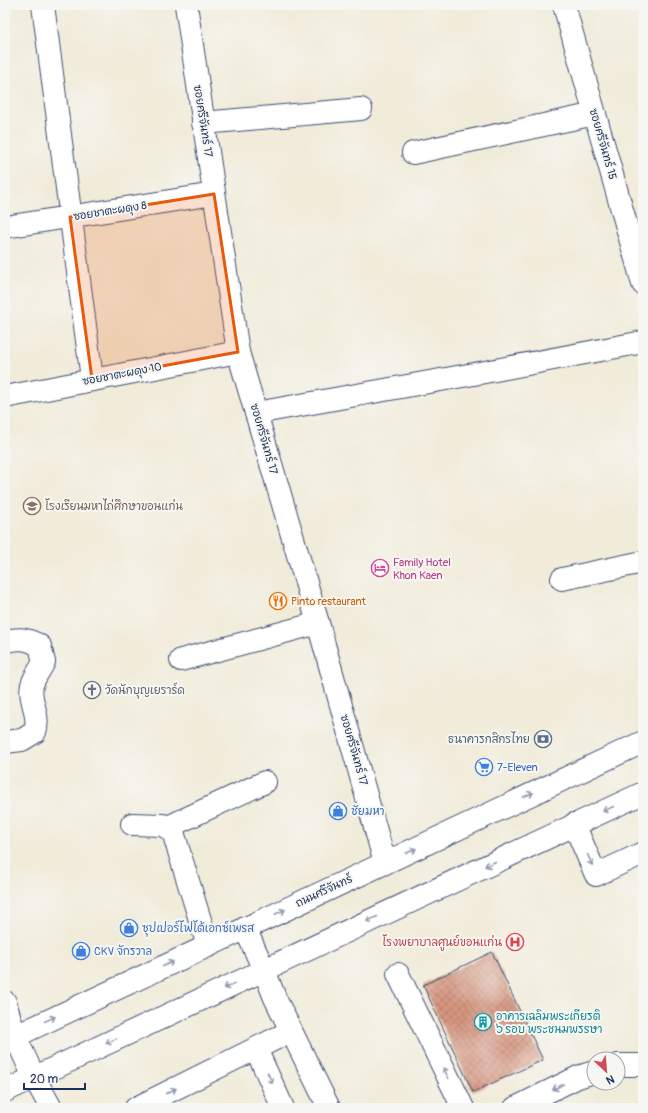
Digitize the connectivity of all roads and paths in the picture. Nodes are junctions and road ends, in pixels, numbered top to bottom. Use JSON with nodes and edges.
{"nodes":[{"id":1,"x":43,"y":5,"type":"edge"},
{"id":2,"x":186,"y":5,"type":"edge"},
{"id":3,"x":564,"y":5,"type":"edge"},
{"id":4,"x":361,"y":109,"type":"dead end"},
{"id":5,"x":595,"y":114,"type":"junction"},
{"id":6,"x":203,"y":123,"type":"junction"},
{"id":7,"x":413,"y":153,"type":"dead end"},
{"id":8,"x":214,"y":194,"type":"junction"},
{"id":9,"x":70,"y":217,"type":"junction"},
{"id":10,"x":5,"y":227,"type":"edge"},
{"id":11,"x":643,"y":284,"type":"edge"},
{"id":12,"x":643,"y":342,"type":"edge"},
{"id":13,"x":238,"y":352,"type":"junction"},
{"id":14,"x":92,"y":379,"type":"junction"},
{"id":15,"x":5,"y":397,"type":"edge"},
{"id":16,"x":256,"y":413,"type":"junction"},
{"id":17,"x":643,"y":562,"type":"edge"},
{"id":18,"x":562,"y":580,"type":"dead end"},
{"id":19,"x":318,"y":623,"type":"junction"},
{"id":20,"x":5,"y":641,"type":"edge"},
{"id":21,"x":182,"y":660,"type":"dead end"},
{"id":22,"x":5,"y":742,"type":"edge"},
{"id":23,"x":643,"y":742,"type":"edge"},
{"id":24,"x":265,"y":782,"type":"dead end"},
{"id":25,"x":643,"y":792,"type":"edge"},
{"id":26,"x":132,"y":824,"type":"dead end"},
{"id":27,"x":574,"y":824,"type":"junction"},
{"id":28,"x":168,"y":827,"type":"junction"},
{"id":29,"x":643,"y":853,"type":"edge"},
{"id":30,"x":385,"y":862,"type":"junction"},
{"id":31,"x":245,"y":928,"type":"junction"},
{"id":32,"x":208,"y":946,"type":"junction"},
{"id":33,"x":264,"y":970,"type":"junction"},
{"id":34,"x":398,"y":974,"type":"dead end"},
{"id":35,"x":5,"y":1002,"type":"edge"},
{"id":36,"x":291,"y":1031,"type":"junction"},
{"id":37,"x":10,"y":1039,"type":"edge"},
{"id":38,"x":256,"y":1049,"type":"junction"},
{"id":39,"x":626,"y":1065,"type":"edge"},
{"id":40,"x":643,"y":1065,"type":"edge"},
{"id":41,"x":586,"y":1074,"type":"edge"},
{"id":42,"x":34,"y":1077,"type":"junction"},
{"id":43,"x":5,"y":1091,"type":"edge"},
{"id":44,"x":51,"y":1108,"type":"edge"},
{"id":45,"x":136,"y":1108,"type":"edge"},
{"id":46,"x":283,"y":1108,"type":"edge"},
{"id":47,"x":329,"y":1108,"type":"edge"},
{"id":48,"x":463,"y":1108,"type":"edge"},
{"id":49,"x":515,"y":1108,"type":"edge"}],
"edges":[{"from":1,"to":9,"type":"street"},
{"from":2,"to":6,"type":"street","name":"ซอยศรีจันทร์ 17"},
{"from":3,"to":5,"type":"street","name":"ซอยศรีจันทร์ 15"},
{"from":4,"to":6,"type":"street"},
{"from":5,"to":7,"type":"street"},
{"from":5,"to":11,"type":"street","name":"ซอยศรีจันทร์ 15"},
{"from":6,"to":8,"type":"street","name":"ซอยศรีจันทร์ 17"},
{"from":8,"to":9,"type":"street","name":"ซอยชาตะผดุง 8"},
{"from":8,"to":13,"type":"street","name":"ซอยศรีจันทร์ 17"},
{"from":9,"to":10,"type":"street","name":"ซอยชาตะผดุง 8"},
{"from":9,"to":14,"type":"street"},
{"from":12,"to":16,"type":"street"},
{"from":13,"to":14,"type":"street","name":"ซอยชาตะผดุง 10"},
{"from":13,"to":16,"type":"street","name":"ซอยศรีจันทร์ 17"},
{"from":14,"to":15,"type":"street","name":"ซอยชาตะผดุง 10"},
{"from":16,"to":19,"type":"street","name":"ซอยศรีจันทร์ 17"},
{"from":17,"to":18,"type":"street"},
{"from":19,"to":21,"type":"street"},
{"from":19,"to":30,"type":"street","name":"ซอยศรีจันทร์ 17"},
{"from":20,"to":22,"type":"street"},
{"from":30,"to":23,"type":"street","name":"ถนนศรีจันทร์","one_way":true},
{"from":24,"to":28,"type":"street"},
{"from":25,"to":27,"type":"street","one_way":true},
{"from":26,"to":28,"type":"street"},
{"from":27,"to":29,"type":"street","one_way":true},
{"from":27,"to":33,"type":"street","one_way":true},
{"from":28,"to":32,"type":"street"},
{"from":31,"to":30,"type":"street","name":"ถนนศรีจันทร์","one_way":true},
{"from":31,"to":32,"type":"street","name":"ถนนศรีจันทร์"},
{"from":31,"to":33,"type":"street"},
{"from":37,"to":32,"type":"street","name":"ถนนศรีจันทร์","one_way":true},
{"from":33,"to":36,"type":"street"},
{"from":33,"to":42,"type":"street","one_way":true},
{"from":48,"to":34,"type":"street","one_way":true},
{"from":35,"to":37,"type":"street"},
{"from":36,"to":38,"type":"street"},
{"from":36,"to":47,"type":"street"},
{"from":37,"to":42,"type":"street"},
{"from":45,"to":38,"type":"street","one_way":true},
{"from":38,"to":46,"type":"street","one_way":true},
{"from":39,"to":40,"type":"street"},
{"from":41,"to":49,"type":"street","one_way":true},
{"from":42,"to":43,"type":"street"},
{"from":42,"to":44,"type":"street"}]}
